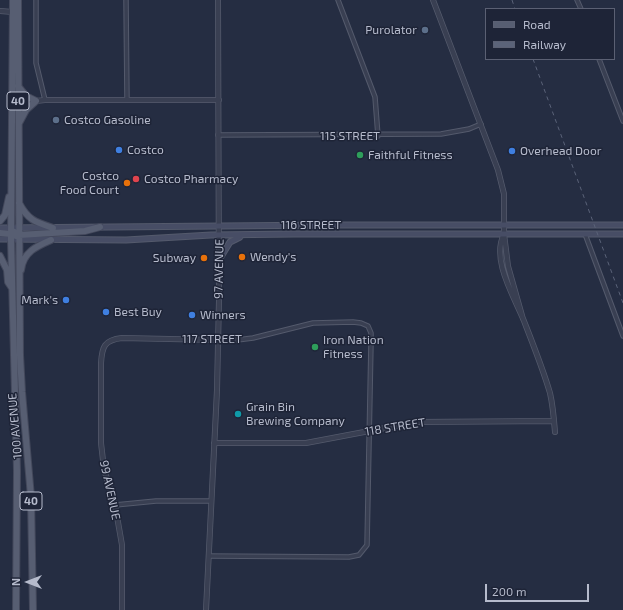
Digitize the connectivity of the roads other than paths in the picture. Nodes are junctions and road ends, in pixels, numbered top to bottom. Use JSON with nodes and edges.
{"nodes":[{"id":1,"x":13,"y":0,"type":"edge"},
{"id":2,"x":18,"y":0,"type":"edge"},
{"id":3,"x":36,"y":0,"type":"edge"},
{"id":4,"x":126,"y":0,"type":"edge"},
{"id":5,"x":218,"y":0,"type":"edge"},
{"id":6,"x":338,"y":0,"type":"edge"},
{"id":7,"x":433,"y":0,"type":"edge"},
{"id":8,"x":0,"y":11,"type":"edge"},
{"id":9,"x":13,"y":12,"type":"junction"},
{"id":10,"x":600,"y":60,"type":"edge"},
{"id":11,"x":18,"y":85,"type":"junction"},
{"id":12,"x":45,"y":100,"type":"junction"},
{"id":13,"x":127,"y":100,"type":"junction"},
{"id":14,"x":219,"y":100,"type":"junction"},
{"id":15,"x":36,"y":101,"type":"junction"},
{"id":16,"x":623,"y":121,"type":"edge"},
{"id":17,"x":481,"y":124,"type":"junction"},
{"id":18,"x":18,"y":127,"type":"junction"},
{"id":19,"x":218,"y":135,"type":"junction"},
{"id":20,"x":378,"y":136,"type":"junction"},
{"id":21,"x":11,"y":180,"type":"junction"},
{"id":22,"x":19,"y":201,"type":"junction"},
{"id":23,"x":0,"y":221,"type":"edge"},
{"id":24,"x":623,"y":225,"type":"edge"},
{"id":25,"x":219,"y":226,"type":"junction"},
{"id":26,"x":504,"y":226,"type":"junction"},
{"id":27,"x":19,"y":227,"type":"junction"},
{"id":28,"x":0,"y":228,"type":"edge"},
{"id":29,"x":53,"y":228,"type":"junction"},
{"id":30,"x":100,"y":228,"type":"junction"},
{"id":31,"x":0,"y":233,"type":"edge"},
{"id":32,"x":11,"y":233,"type":"junction"},
{"id":33,"x":504,"y":234,"type":"junction"},
{"id":34,"x":585,"y":234,"type":"junction"},
{"id":35,"x":623,"y":234,"type":"edge"},
{"id":36,"x":242,"y":235,"type":"junction"},
{"id":37,"x":220,"y":236,"type":"junction"},
{"id":38,"x":19,"y":237,"type":"junction"},
{"id":39,"x":0,"y":239,"type":"edge"},
{"id":40,"x":51,"y":240,"type":"junction"},
{"id":41,"x":0,"y":256,"type":"edge"},
{"id":42,"x":219,"y":260,"type":"junction"},
{"id":43,"x":19,"y":283,"type":"junction"},
{"id":44,"x":13,"y":289,"type":"junction"},
{"id":45,"x":623,"y":336,"type":"edge"},
{"id":46,"x":217,"y":340,"type":"junction"},
{"id":47,"x":104,"y":346,"type":"joint"},
{"id":48,"x":554,"y":421,"type":"junction"},
{"id":49,"x":370,"y":431,"type":"junction"},
{"id":50,"x":555,"y":432,"type":"dead end"},
{"id":51,"x":214,"y":443,"type":"junction"},
{"id":52,"x":211,"y":501,"type":"junction"},
{"id":53,"x":114,"y":505,"type":"junction"},
{"id":54,"x":209,"y":556,"type":"junction"},
{"id":55,"x":17,"y":579,"type":"junction"},
{"id":56,"x":16,"y":610,"type":"edge"},
{"id":57,"x":20,"y":610,"type":"edge"},
{"id":58,"x":33,"y":610,"type":"edge"},
{"id":59,"x":122,"y":610,"type":"edge"},
{"id":60,"x":206,"y":610,"type":"edge"}],
"edges":[{"from":1,"to":9,"type":"main road","name":"100 AVENUE","number":"40"},
{"from":2,"to":11,"type":"main road","name":"100 AVENUE","number":"40"},
{"from":3,"to":12,"type":"street"},
{"from":4,"to":13,"type":"street"},
{"from":5,"to":14,"type":"street","name":"97 AVENUE"},
{"from":6,"to":20,"type":"street"},
{"from":7,"to":17,"type":"street"},
{"from":8,"to":9,"type":"street"},
{"from":9,"to":21,"type":"main road","name":"100 AVENUE","number":"40"},
{"from":10,"to":16,"type":"street"},
{"from":11,"to":15,"type":"main road"},
{"from":11,"to":18,"type":"main road","name":"100 AVENUE","number":"40"},
{"from":12,"to":13,"type":"street"},
{"from":12,"to":15,"type":"street"},
{"from":13,"to":14,"type":"street"},
{"from":14,"to":19,"type":"street","name":"97 AVENUE"},
{"from":15,"to":18,"type":"main road"},
{"from":17,"to":20,"type":"street","name":"115 STREET"},
{"from":17,"to":26,"type":"street"},
{"from":18,"to":22,"type":"main road","name":"100 AVENUE","number":"40"},
{"from":19,"to":20,"type":"street","name":"115 STREET"},
{"from":19,"to":25,"type":"street","name":"97 AVENUE"},
{"from":21,"to":23,"type":"main road"},
{"from":21,"to":32,"type":"main road","name":"100 AVENUE","number":"40"},
{"from":22,"to":27,"type":"main road","name":"100 AVENUE","number":"40"},
{"from":22,"to":29,"type":"main road"},
{"from":24,"to":26,"type":"main road","name":"116 STREET"},
{"from":25,"to":26,"type":"main road","name":"116 STREET"},
{"from":25,"to":30,"type":"main road","name":"116 STREET"},
{"from":25,"to":37,"type":"street","name":"97 AVENUE"},
{"from":26,"to":33,"type":"street"},
{"from":27,"to":29,"type":"main road","name":"116 STREET"},
{"from":27,"to":32,"type":"main road"},
{"from":27,"to":38,"type":"main road","name":"100 AVENUE","number":"40"},
{"from":28,"to":32,"type":"main road"},
{"from":29,"to":30,"type":"main road","name":"116 STREET"},
{"from":30,"to":38,"type":"main road"},
{"from":31,"to":32,"type":"main road"},
{"from":32,"to":38,"type":"main road"},
{"from":32,"to":39,"type":"main road"},
{"from":32,"to":44,"type":"main road","name":"100 AVENUE","number":"40"},
{"from":33,"to":34,"type":"main road","name":"116 STREET"},
{"from":33,"to":36,"type":"main road","name":"116 STREET"},
{"from":33,"to":48,"type":"street"},
{"from":34,"to":35,"type":"main road","name":"116 STREET"},
{"from":34,"to":45,"type":"street"},
{"from":36,"to":37,"type":"main road","name":"116 STREET"},
{"from":36,"to":42,"type":"main road"},
{"from":37,"to":40,"type":"main road","name":"116 STREET"},
{"from":37,"to":42,"type":"street","name":"97 AVENUE"},
{"from":38,"to":40,"type":"main road","name":"116 STREET"},
{"from":38,"to":43,"type":"main road","name":"100 AVENUE","number":"40"},
{"from":40,"to":43,"type":"main road"},
{"from":41,"to":44,"type":"main road"},
{"from":42,"to":46,"type":"street","name":"97 AVENUE"},
{"from":43,"to":58,"type":"main road","name":"100 AVENUE","number":"40"},
{"from":44,"to":55,"type":"main road","name":"100 AVENUE","number":"40"},
{"from":46,"to":47,"type":"street","name":"117 STREET"},
{"from":46,"to":49,"type":"street","name":"117 STREET"},
{"from":46,"to":51,"type":"street","name":"97 AVENUE"},
{"from":47,"to":53,"type":"street","name":"99 AVENUE"},
{"from":48,"to":49,"type":"street","name":"118 STREET"},
{"from":48,"to":50,"type":"street"},
{"from":49,"to":51,"type":"street","name":"118 STREET"},
{"from":49,"to":54,"type":"street"},
{"from":51,"to":52,"type":"street","name":"97 AVENUE"},
{"from":52,"to":53,"type":"street"},
{"from":52,"to":54,"type":"street","name":"97 AVENUE"},
{"from":53,"to":59,"type":"street","name":"99 AVENUE"},
{"from":54,"to":60,"type":"street","name":"97 AVENUE"},
{"from":55,"to":56,"type":"main road","name":"100 AVENUE","number":"40"},
{"from":55,"to":57,"type":"main road"}]}
